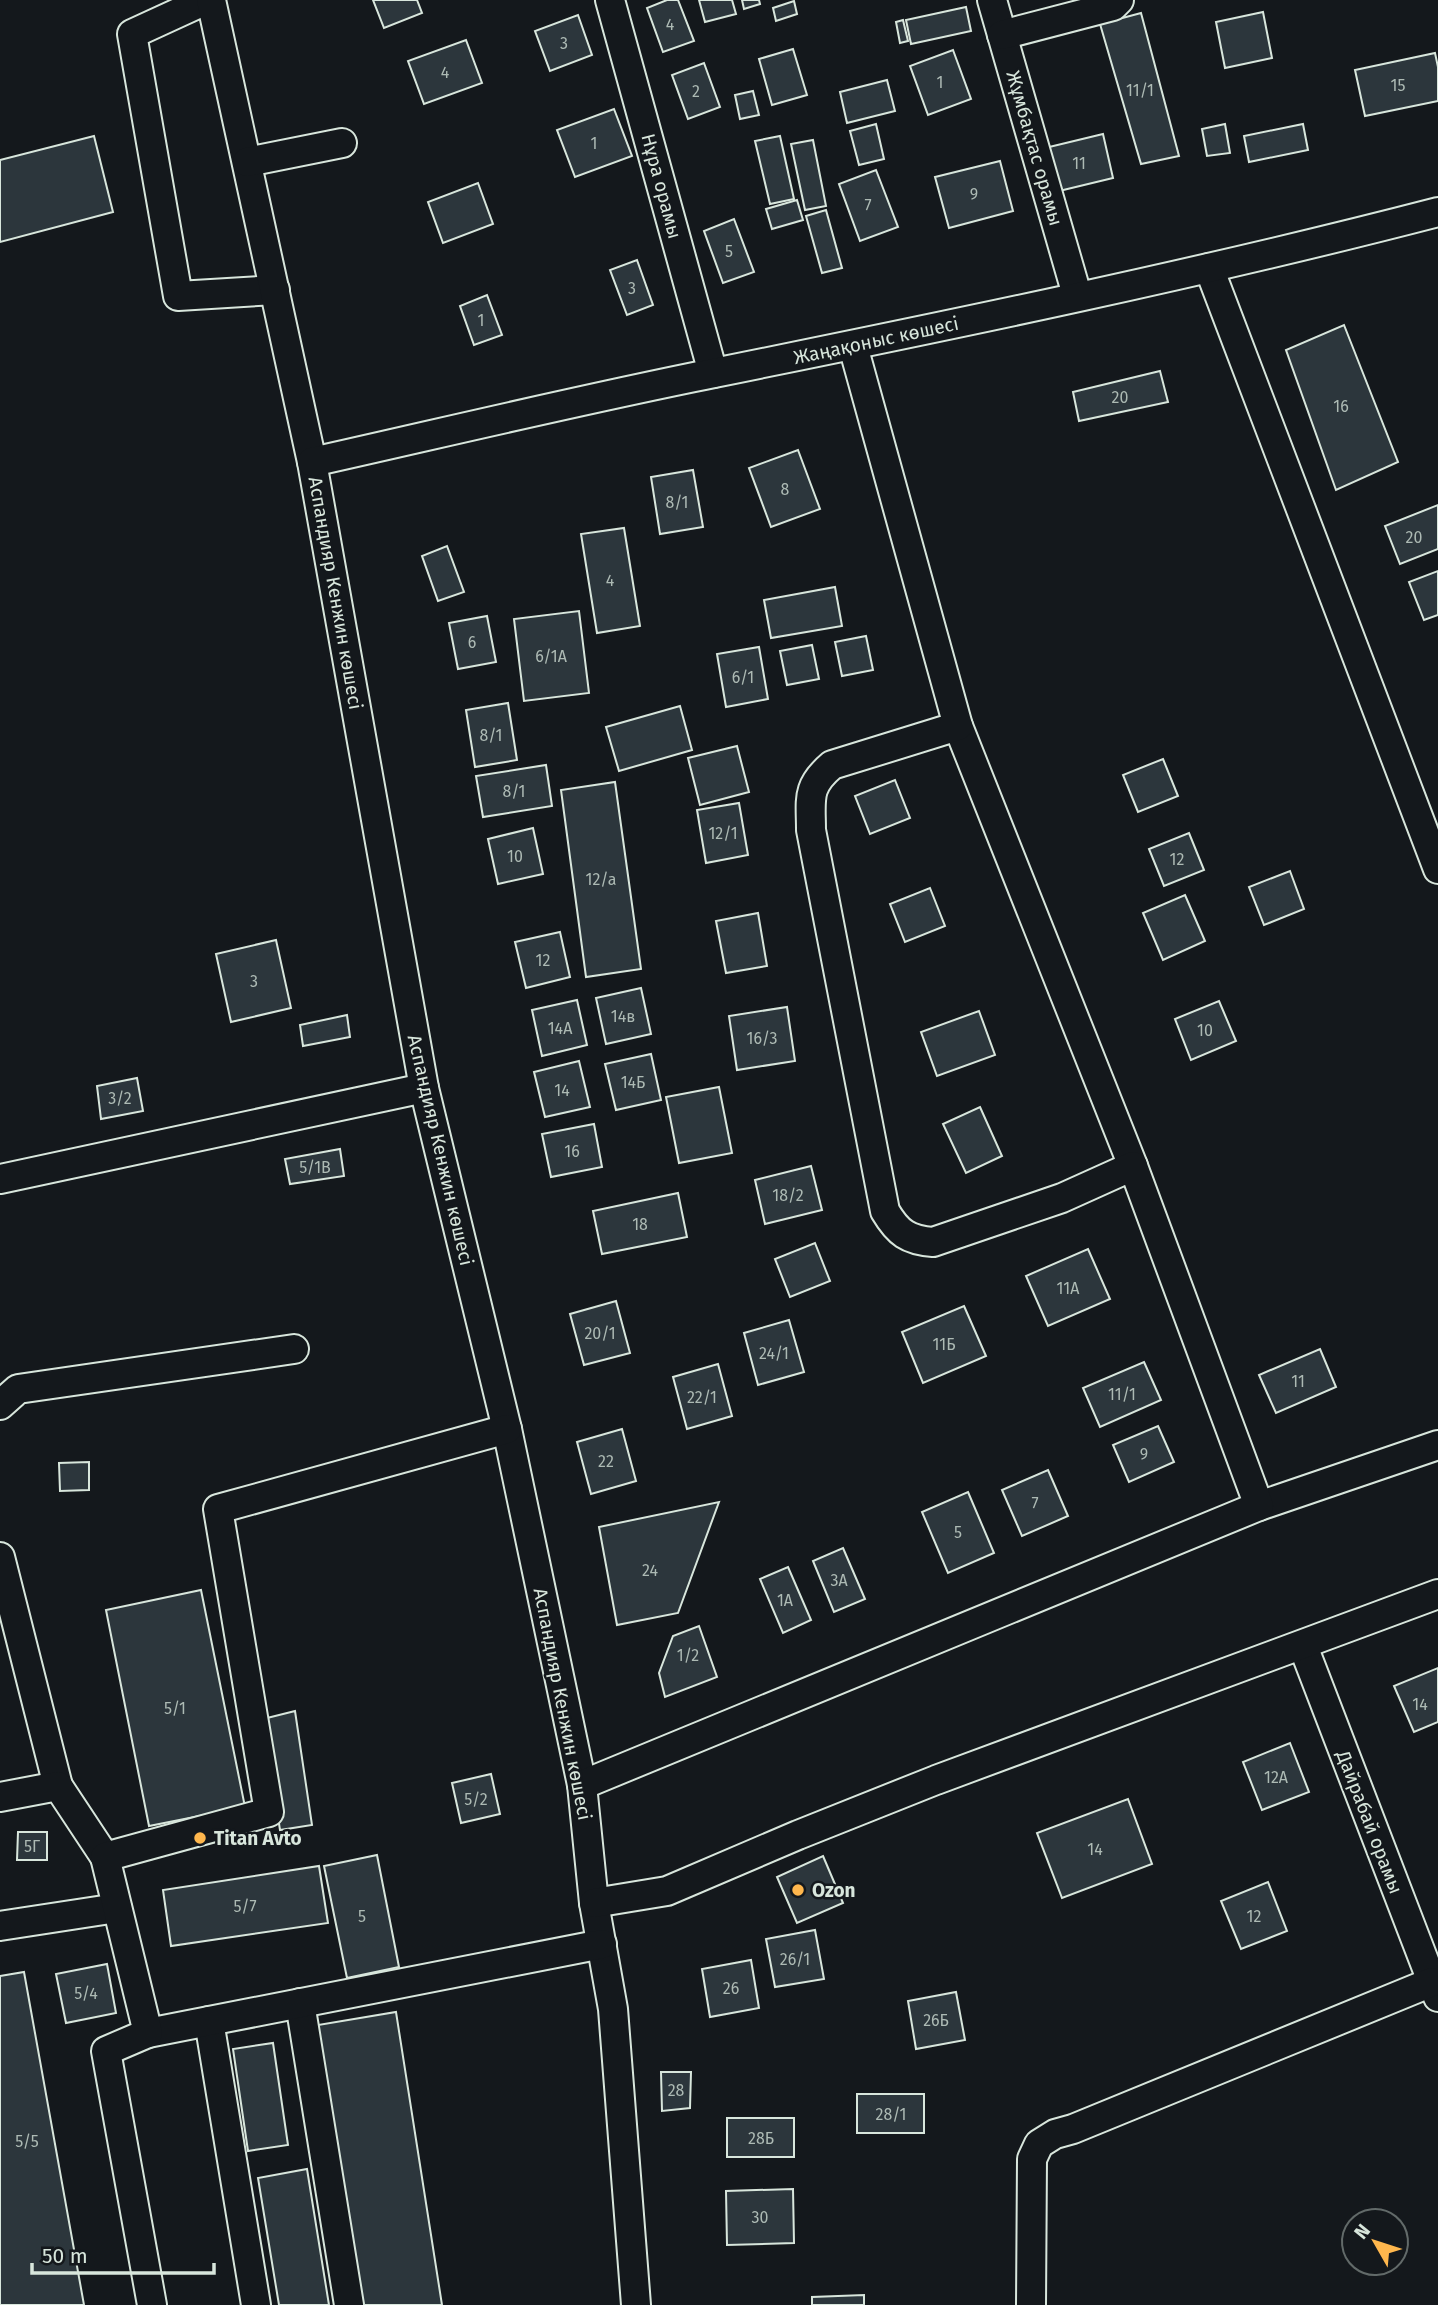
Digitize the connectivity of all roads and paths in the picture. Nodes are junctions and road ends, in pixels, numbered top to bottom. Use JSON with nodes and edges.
{"nodes":[{"id":1,"x":206,"y":0,"type":"edge"},
{"id":2,"x":211,"y":0,"type":"edge"},
{"id":3,"x":610,"y":0,"type":"edge"},
{"id":4,"x":992,"y":0,"type":"edge"},
{"id":5,"x":1119,"y":0,"type":"edge"},
{"id":6,"x":1002,"y":35,"type":"junction"},
{"id":7,"x":342,"y":143,"type":"dead end"},
{"id":8,"x":247,"y":162,"type":"junction"},
{"id":9,"x":1438,"y":212,"type":"edge"},
{"id":10,"x":1209,"y":268,"type":"junction"},
{"id":11,"x":275,"y":290,"type":"junction"},
{"id":12,"x":1077,"y":295,"type":"junction"},
{"id":13,"x":853,"y":346,"type":"junction"},
{"id":14,"x":713,"y":373,"type":"junction"},
{"id":15,"x":312,"y":462,"type":"junction"},
{"id":16,"x":958,"y":726,"type":"junction"},
{"id":17,"x":1438,"y":869,"type":"edge"},
{"id":18,"x":424,"y":1088,"type":"junction"},
{"id":19,"x":1133,"y":1166,"type":"junction"},
{"id":20,"x":0,"y":1178,"type":"edge"},
{"id":21,"x":294,"y":1349,"type":"dead end"},
{"id":22,"x":0,"y":1405,"type":"edge"},
{"id":23,"x":507,"y":1429,"type":"junction"},
{"id":24,"x":1438,"y":1445,"type":"edge"},
{"id":25,"x":1259,"y":1506,"type":"junction"},
{"id":26,"x":0,"y":1557,"type":"edge"},
{"id":27,"x":1438,"y":1594,"type":"edge"},
{"id":28,"x":1303,"y":1646,"type":"junction"},
{"id":29,"x":582,"y":1785,"type":"junction"},
{"id":30,"x":58,"y":1786,"type":"junction"},
{"id":31,"x":0,"y":1797,"type":"edge"},
{"id":32,"x":105,"y":1857,"type":"junction"},
{"id":33,"x":594,"y":1903,"type":"junction"},
{"id":34,"x":117,"y":1908,"type":"junction"},
{"id":35,"x":0,"y":1926,"type":"edge"},
{"id":36,"x":602,"y":1944,"type":"junction"},
{"id":37,"x":1435,"y":1990,"type":"edge"},
{"id":38,"x":300,"y":2003,"type":"junction"},
{"id":39,"x":209,"y":2021,"type":"junction"},
{"id":40,"x":148,"y":2033,"type":"junction"},
{"id":41,"x":152,"y":2305,"type":"edge"},
{"id":42,"x":256,"y":2305,"type":"edge"},
{"id":43,"x":349,"y":2305,"type":"edge"},
{"id":44,"x":636,"y":2305,"type":"edge"},
{"id":45,"x":1031,"y":2305,"type":"edge"}],
"edges":[{"from":1,"to":11,"type":"street"},
{"from":2,"to":8,"type":"street","name":"Аспандияр Кенжин көшесі"},
{"from":3,"to":14,"type":"street","name":"Нұра орамы"},
{"from":4,"to":6,"type":"street","name":"Жұмбақтас орамы"},
{"from":5,"to":6,"type":"street"},
{"from":6,"to":12,"type":"street","name":"Жұмбақтас орамы"},
{"from":7,"to":8,"type":"street"},
{"from":8,"to":11,"type":"street","name":"Аспандияр Кенжин көшесі"},
{"from":9,"to":10,"type":"street","name":"Жаңақоныс көшесі"},
{"from":10,"to":12,"type":"street","name":"Жаңақоныс көшесі"},
{"from":10,"to":17,"type":"street"},
{"from":11,"to":15,"type":"street","name":"Аспандияр Кенжин көшесі"},
{"from":12,"to":13,"type":"street","name":"Жаңақоныс көшесі"},
{"from":13,"to":14,"type":"street","name":"Жаңақоныс көшесі"},
{"from":13,"to":16,"type":"street"},
{"from":14,"to":15,"type":"street","name":"Жаңақоныс көшесі"},
{"from":15,"to":18,"type":"street","name":"Аспандияр Кенжин көшесі"},
{"from":16,"to":19,"type":"street"},
{"from":16,"to":19,"type":"street"},
{"from":18,"to":20,"type":"street"},
{"from":18,"to":23,"type":"street","name":"Аспандияр Кенжин көшесі"},
{"from":19,"to":25,"type":"street"},
{"from":21,"to":22,"type":"street"},
{"from":23,"to":29,"type":"street","name":"Аспандияр Кенжин көшесі"},
{"from":23,"to":32,"type":"street"},
{"from":24,"to":25,"type":"street"},
{"from":25,"to":29,"type":"street"},
{"from":26,"to":30,"type":"street"},
{"from":27,"to":28,"type":"street"},
{"from":28,"to":33,"type":"street"},
{"from":28,"to":37,"type":"street","name":"Дайрабай орамы"},
{"from":29,"to":33,"type":"street","name":"Аспандияр Кенжин көшесі"},
{"from":30,"to":31,"type":"street"},
{"from":30,"to":32,"type":"street"},
{"from":32,"to":34,"type":"street"},
{"from":33,"to":36,"type":"street","name":"Аспандияр Кенжин көшесі"},
{"from":34,"to":35,"type":"street"},
{"from":34,"to":40,"type":"street"},
{"from":36,"to":38,"type":"street"},
{"from":36,"to":44,"type":"street","name":"Аспандияр Кенжин көшесі"},
{"from":37,"to":45,"type":"street"},
{"from":38,"to":39,"type":"street"},
{"from":38,"to":43,"type":"street"},
{"from":39,"to":40,"type":"street"},
{"from":39,"to":42,"type":"street"},
{"from":40,"to":41,"type":"street"}]}
